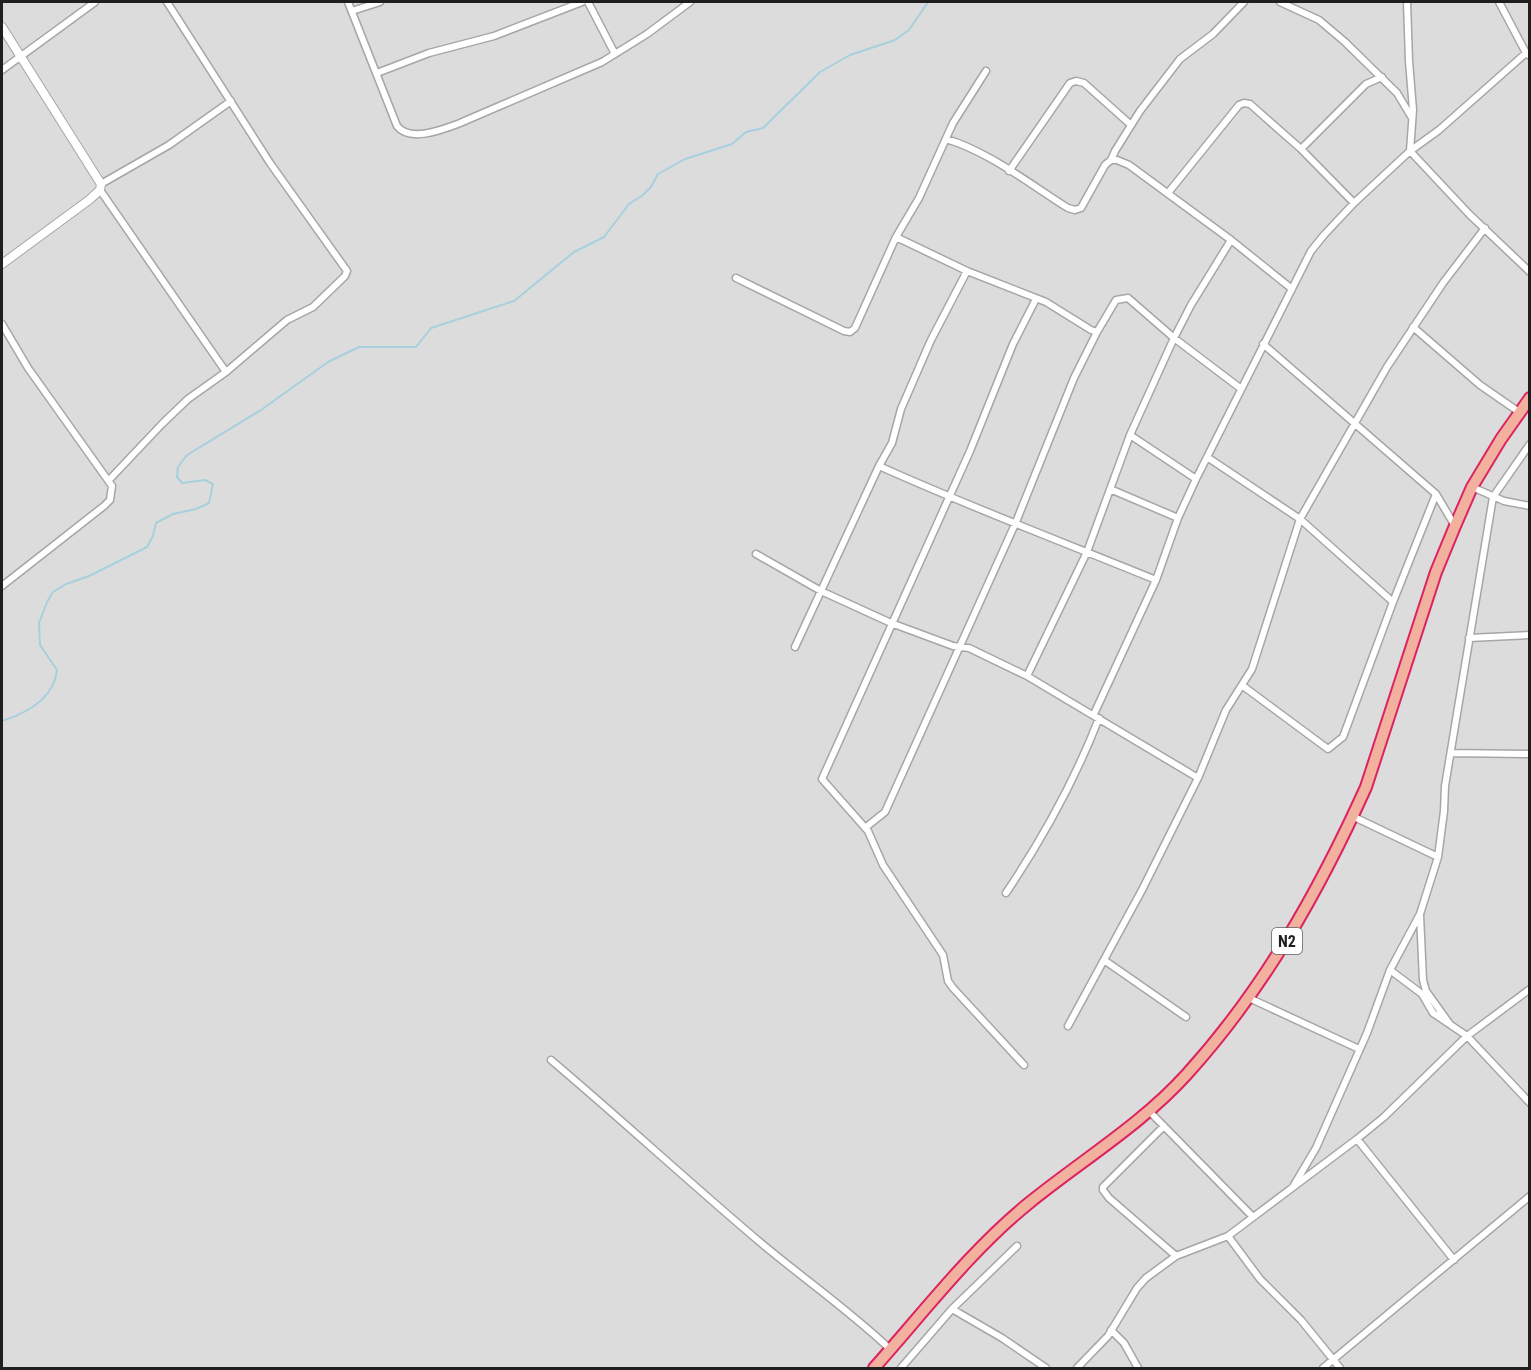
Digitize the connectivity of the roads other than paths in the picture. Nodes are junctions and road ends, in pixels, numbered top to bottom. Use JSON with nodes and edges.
{"nodes":[{"id":1,"x":95,"y":2,"type":"edge"},
{"id":2,"x":167,"y":2,"type":"edge"},
{"id":3,"x":348,"y":2,"type":"edge"},
{"id":4,"x":380,"y":2,"type":"edge"},
{"id":5,"x":582,"y":2,"type":"edge"},
{"id":6,"x":588,"y":2,"type":"edge"},
{"id":7,"x":690,"y":2,"type":"edge"},
{"id":8,"x":1244,"y":2,"type":"edge"},
{"id":9,"x":1280,"y":2,"type":"edge"},
{"id":10,"x":1407,"y":2,"type":"edge"},
{"id":11,"x":1499,"y":2,"type":"edge"},
{"id":12,"x":352,"y":12,"type":"junction"},
{"id":13,"x":2,"y":27,"type":"edge"},
{"id":14,"x":615,"y":54,"type":"junction"},
{"id":15,"x":1528,"y":55,"type":"edge"},
{"id":16,"x":21,"y":57,"type":"junction"},
{"id":17,"x":2,"y":70,"type":"edge"},
{"id":18,"x":986,"y":71,"type":"dead end"},
{"id":19,"x":377,"y":73,"type":"junction"},
{"id":20,"x":1382,"y":77,"type":"junction"},
{"id":21,"x":231,"y":101,"type":"junction"},
{"id":22,"x":1413,"y":118,"type":"junction"},
{"id":23,"x":1131,"y":125,"type":"junction"},
{"id":24,"x":946,"y":140,"type":"junction"},
{"id":25,"x":1301,"y":149,"type":"junction"},
{"id":26,"x":1410,"y":151,"type":"junction"},
{"id":27,"x":1111,"y":160,"type":"junction"},
{"id":28,"x":1009,"y":171,"type":"junction"},
{"id":29,"x":100,"y":187,"type":"junction"},
{"id":30,"x":1167,"y":192,"type":"junction"},
{"id":31,"x":1354,"y":203,"type":"junction"},
{"id":32,"x":1485,"y":228,"type":"junction"},
{"id":33,"x":896,"y":237,"type":"junction"},
{"id":34,"x":1231,"y":240,"type":"junction"},
{"id":35,"x":2,"y":264,"type":"edge"},
{"id":36,"x":967,"y":271,"type":"junction"},
{"id":37,"x":1530,"y":272,"type":"edge"},
{"id":38,"x":736,"y":278,"type":"dead end"},
{"id":39,"x":1292,"y":289,"type":"junction"},
{"id":40,"x":1036,"y":299,"type":"junction"},
{"id":41,"x":2,"y":324,"type":"edge"},
{"id":42,"x":1413,"y":327,"type":"junction"},
{"id":43,"x":1097,"y":332,"type":"junction"},
{"id":44,"x":1174,"y":338,"type":"junction"},
{"id":45,"x":1263,"y":344,"type":"junction"},
{"id":46,"x":226,"y":372,"type":"junction"},
{"id":47,"x":1240,"y":388,"type":"junction"},
{"id":48,"x":1530,"y":398,"type":"edge"},
{"id":49,"x":1519,"y":412,"type":"junction"},
{"id":50,"x":1355,"y":425,"type":"junction"},
{"id":51,"x":1130,"y":435,"type":"junction"},
{"id":52,"x":1530,"y":444,"type":"edge"},
{"id":53,"x":1207,"y":458,"type":"junction"},
{"id":54,"x":879,"y":466,"type":"junction"},
{"id":55,"x":1196,"y":479,"type":"junction"},
{"id":56,"x":109,"y":480,"type":"junction"},
{"id":57,"x":1472,"y":487,"type":"junction"},
{"id":58,"x":1110,"y":489,"type":"junction"},
{"id":59,"x":1436,"y":494,"type":"junction"},
{"id":60,"x":948,"y":497,"type":"junction"},
{"id":61,"x":1493,"y":497,"type":"junction"},
{"id":62,"x":1530,"y":506,"type":"edge"},
{"id":63,"x":1178,"y":518,"type":"junction"},
{"id":64,"x":1300,"y":519,"type":"junction"},
{"id":65,"x":1016,"y":522,"type":"junction"},
{"id":66,"x":1455,"y":526,"type":"junction"},
{"id":67,"x":1087,"y":552,"type":"junction"},
{"id":68,"x":756,"y":554,"type":"dead end"},
{"id":69,"x":1156,"y":580,"type":"junction"},
{"id":70,"x":2,"y":586,"type":"edge"},
{"id":71,"x":821,"y":591,"type":"junction"},
{"id":72,"x":1393,"y":602,"type":"junction"},
{"id":73,"x":891,"y":623,"type":"junction"},
{"id":74,"x":1530,"y":635,"type":"edge"},
{"id":75,"x":1469,"y":638,"type":"junction"},
{"id":76,"x":959,"y":646,"type":"junction"},
{"id":77,"x":795,"y":647,"type":"dead end"},
{"id":78,"x":1028,"y":676,"type":"junction"},
{"id":79,"x":1243,"y":686,"type":"junction"},
{"id":80,"x":1097,"y":716,"type":"junction"},
{"id":81,"x":1451,"y":753,"type":"junction"},
{"id":82,"x":1530,"y":754,"type":"edge"},
{"id":83,"x":1198,"y":778,"type":"junction"},
{"id":84,"x":1352,"y":816,"type":"junction"},
{"id":85,"x":865,"y":828,"type":"junction"},
{"id":86,"x":1438,"y":857,"type":"junction"},
{"id":87,"x":1006,"y":893,"type":"dead end"},
{"id":88,"x":1420,"y":914,"type":"junction"},
{"id":89,"x":1104,"y":960,"type":"junction"},
{"id":90,"x":1390,"y":970,"type":"junction"},
{"id":91,"x":1530,"y":989,"type":"edge"},
{"id":92,"x":1424,"y":992,"type":"junction"},
{"id":93,"x":1249,"y":998,"type":"junction"},
{"id":94,"x":1186,"y":1017,"type":"dead end"},
{"id":95,"x":1068,"y":1026,"type":"dead end"},
{"id":96,"x":1467,"y":1036,"type":"junction"},
{"id":97,"x":1359,"y":1049,"type":"junction"},
{"id":98,"x":551,"y":1060,"type":"dead end"},
{"id":99,"x":1024,"y":1065,"type":"dead end"},
{"id":100,"x":1530,"y":1103,"type":"edge"},
{"id":101,"x":1150,"y":1112,"type":"junction"},
{"id":102,"x":1164,"y":1126,"type":"junction"},
{"id":103,"x":1356,"y":1139,"type":"junction"},
{"id":104,"x":1294,"y":1185,"type":"junction"},
{"id":105,"x":1530,"y":1196,"type":"edge"},
{"id":106,"x":1253,"y":1217,"type":"junction"},
{"id":107,"x":1228,"y":1236,"type":"junction"},
{"id":108,"x":1017,"y":1246,"type":"dead end"},
{"id":109,"x":1176,"y":1256,"type":"junction"},
{"id":110,"x":1454,"y":1260,"type":"junction"},
{"id":111,"x":952,"y":1309,"type":"junction"},
{"id":112,"x":1111,"y":1330,"type":"junction"},
{"id":113,"x":891,"y":1350,"type":"junction"},
{"id":114,"x":1333,"y":1360,"type":"junction"},
{"id":115,"x":903,"y":1366,"type":"edge"},
{"id":116,"x":874,"y":1368,"type":"edge"},
{"id":117,"x":912,"y":1368,"type":"edge"},
{"id":118,"x":1046,"y":1368,"type":"edge"},
{"id":119,"x":1077,"y":1368,"type":"edge"},
{"id":120,"x":1138,"y":1368,"type":"edge"},
{"id":121,"x":1323,"y":1368,"type":"edge"},
{"id":122,"x":1340,"y":1368,"type":"edge"}],
"edges":[{"from":1,"to":16,"type":"street"},
{"from":2,"to":21,"type":"street"},
{"from":3,"to":12,"type":"street"},
{"from":4,"to":12,"type":"street"},
{"from":5,"to":19,"type":"street"},
{"from":6,"to":14,"type":"street"},
{"from":7,"to":14,"type":"street"},
{"from":8,"to":23,"type":"street"},
{"from":9,"to":20,"type":"street"},
{"from":10,"to":22,"type":"street"},
{"from":11,"to":15,"type":"street"},
{"from":12,"to":19,"type":"street"},
{"from":13,"to":16,"type":"street"},
{"from":14,"to":19,"type":"street"},
{"from":15,"to":26,"type":"street"},
{"from":16,"to":17,"type":"street"},
{"from":16,"to":29,"type":"street"},
{"from":18,"to":24,"type":"street"},
{"from":20,"to":22,"type":"street"},
{"from":20,"to":25,"type":"street"},
{"from":21,"to":29,"type":"street"},
{"from":21,"to":46,"type":"street"},
{"from":22,"to":26,"type":"street"},
{"from":23,"to":27,"type":"street"},
{"from":23,"to":28,"type":"street"},
{"from":24,"to":28,"type":"street"},
{"from":24,"to":33,"type":"street"},
{"from":25,"to":30,"type":"street"},
{"from":25,"to":31,"type":"street"},
{"from":26,"to":31,"type":"street"},
{"from":26,"to":32,"type":"street"},
{"from":27,"to":28,"type":"street"},
{"from":27,"to":30,"type":"street"},
{"from":29,"to":35,"type":"street"},
{"from":29,"to":46,"type":"street"},
{"from":30,"to":34,"type":"street"},
{"from":31,"to":39,"type":"street"},
{"from":32,"to":37,"type":"street"},
{"from":32,"to":42,"type":"street"},
{"from":33,"to":36,"type":"street"},
{"from":33,"to":38,"type":"street"},
{"from":34,"to":39,"type":"street"},
{"from":34,"to":44,"type":"street"},
{"from":36,"to":40,"type":"street"},
{"from":36,"to":54,"type":"street"},
{"from":39,"to":45,"type":"street"},
{"from":40,"to":43,"type":"street"},
{"from":40,"to":60,"type":"street"},
{"from":41,"to":56,"type":"street"},
{"from":42,"to":49,"type":"street"},
{"from":42,"to":50,"type":"street"},
{"from":43,"to":44,"type":"street"},
{"from":43,"to":65,"type":"street"},
{"from":44,"to":47,"type":"street"},
{"from":44,"to":51,"type":"street"},
{"from":45,"to":47,"type":"street"},
{"from":45,"to":50,"type":"street"},
{"from":46,"to":56,"type":"street"},
{"from":47,"to":53,"type":"street"},
{"from":48,"to":49,"type":"highway","number":"N2"},
{"from":49,"to":57,"type":"highway","number":"N2"},
{"from":50,"to":59,"type":"street"},
{"from":50,"to":64,"type":"street"},
{"from":51,"to":55,"type":"street"},
{"from":51,"to":58,"type":"street"},
{"from":52,"to":61,"type":"street"},
{"from":53,"to":55,"type":"street"},
{"from":53,"to":64,"type":"street"},
{"from":54,"to":60,"type":"street"},
{"from":54,"to":71,"type":"street"},
{"from":55,"to":63,"type":"street"},
{"from":56,"to":70,"type":"street"},
{"from":57,"to":61,"type":"street"},
{"from":57,"to":66,"type":"highway","number":"N2"},
{"from":58,"to":63,"type":"street"},
{"from":58,"to":67,"type":"street"},
{"from":59,"to":66,"type":"street"},
{"from":59,"to":72,"type":"street"},
{"from":60,"to":65,"type":"street"},
{"from":60,"to":73,"type":"street"},
{"from":61,"to":62,"type":"street"},
{"from":61,"to":75,"type":"street"},
{"from":63,"to":69,"type":"street"},
{"from":64,"to":72,"type":"street"},
{"from":64,"to":79,"type":"street"},
{"from":65,"to":67,"type":"street"},
{"from":65,"to":76,"type":"street"},
{"from":66,"to":84,"type":"highway","number":"N2"},
{"from":67,"to":69,"type":"street"},
{"from":67,"to":78,"type":"street"},
{"from":68,"to":71,"type":"street"},
{"from":69,"to":80,"type":"street"},
{"from":71,"to":73,"type":"street"},
{"from":71,"to":77,"type":"street"},
{"from":72,"to":79,"type":"street"},
{"from":73,"to":76,"type":"street"},
{"from":73,"to":85,"type":"street"},
{"from":74,"to":75,"type":"street"},
{"from":75,"to":81,"type":"street"},
{"from":76,"to":78,"type":"street"},
{"from":76,"to":85,"type":"street"},
{"from":78,"to":80,"type":"street"},
{"from":79,"to":83,"type":"street"},
{"from":80,"to":83,"type":"street"},
{"from":80,"to":87,"type":"street"},
{"from":81,"to":82,"type":"street"},
{"from":81,"to":86,"type":"street"},
{"from":83,"to":89,"type":"street"},
{"from":84,"to":86,"type":"street"},
{"from":84,"to":93,"type":"highway","number":"N2"},
{"from":85,"to":99,"type":"street"},
{"from":86,"to":88,"type":"street"},
{"from":88,"to":90,"type":"street"},
{"from":88,"to":92,"type":"street"},
{"from":89,"to":94,"type":"street"},
{"from":89,"to":95,"type":"street"},
{"from":90,"to":92,"type":"street"},
{"from":90,"to":97,"type":"street"},
{"from":91,"to":96,"type":"street"},
{"from":92,"to":96,"type":"street"},
{"from":93,"to":97,"type":"street"},
{"from":93,"to":101,"type":"highway","number":"N2"},
{"from":96,"to":100,"type":"street"},
{"from":96,"to":103,"type":"street"},
{"from":97,"to":104,"type":"street"},
{"from":98,"to":113,"type":"street"},
{"from":101,"to":102,"type":"street"},
{"from":101,"to":113,"type":"highway","number":"N2"},
{"from":102,"to":106,"type":"street"},
{"from":102,"to":109,"type":"street"},
{"from":103,"to":104,"type":"street"},
{"from":103,"to":110,"type":"street"},
{"from":104,"to":106,"type":"street"},
{"from":105,"to":110,"type":"street"},
{"from":106,"to":107,"type":"street"},
{"from":107,"to":109,"type":"street"},
{"from":107,"to":114,"type":"street"},
{"from":108,"to":111,"type":"street"},
{"from":109,"to":112,"type":"street"},
{"from":110,"to":114,"type":"street"},
{"from":111,"to":115,"type":"street"},
{"from":111,"to":118,"type":"street"},
{"from":112,"to":119,"type":"street"},
{"from":112,"to":120,"type":"street"},
{"from":113,"to":116,"type":"highway","number":"N2"},
{"from":114,"to":121,"type":"street"},
{"from":114,"to":122,"type":"street"},
{"from":115,"to":117,"type":"street"}]}
